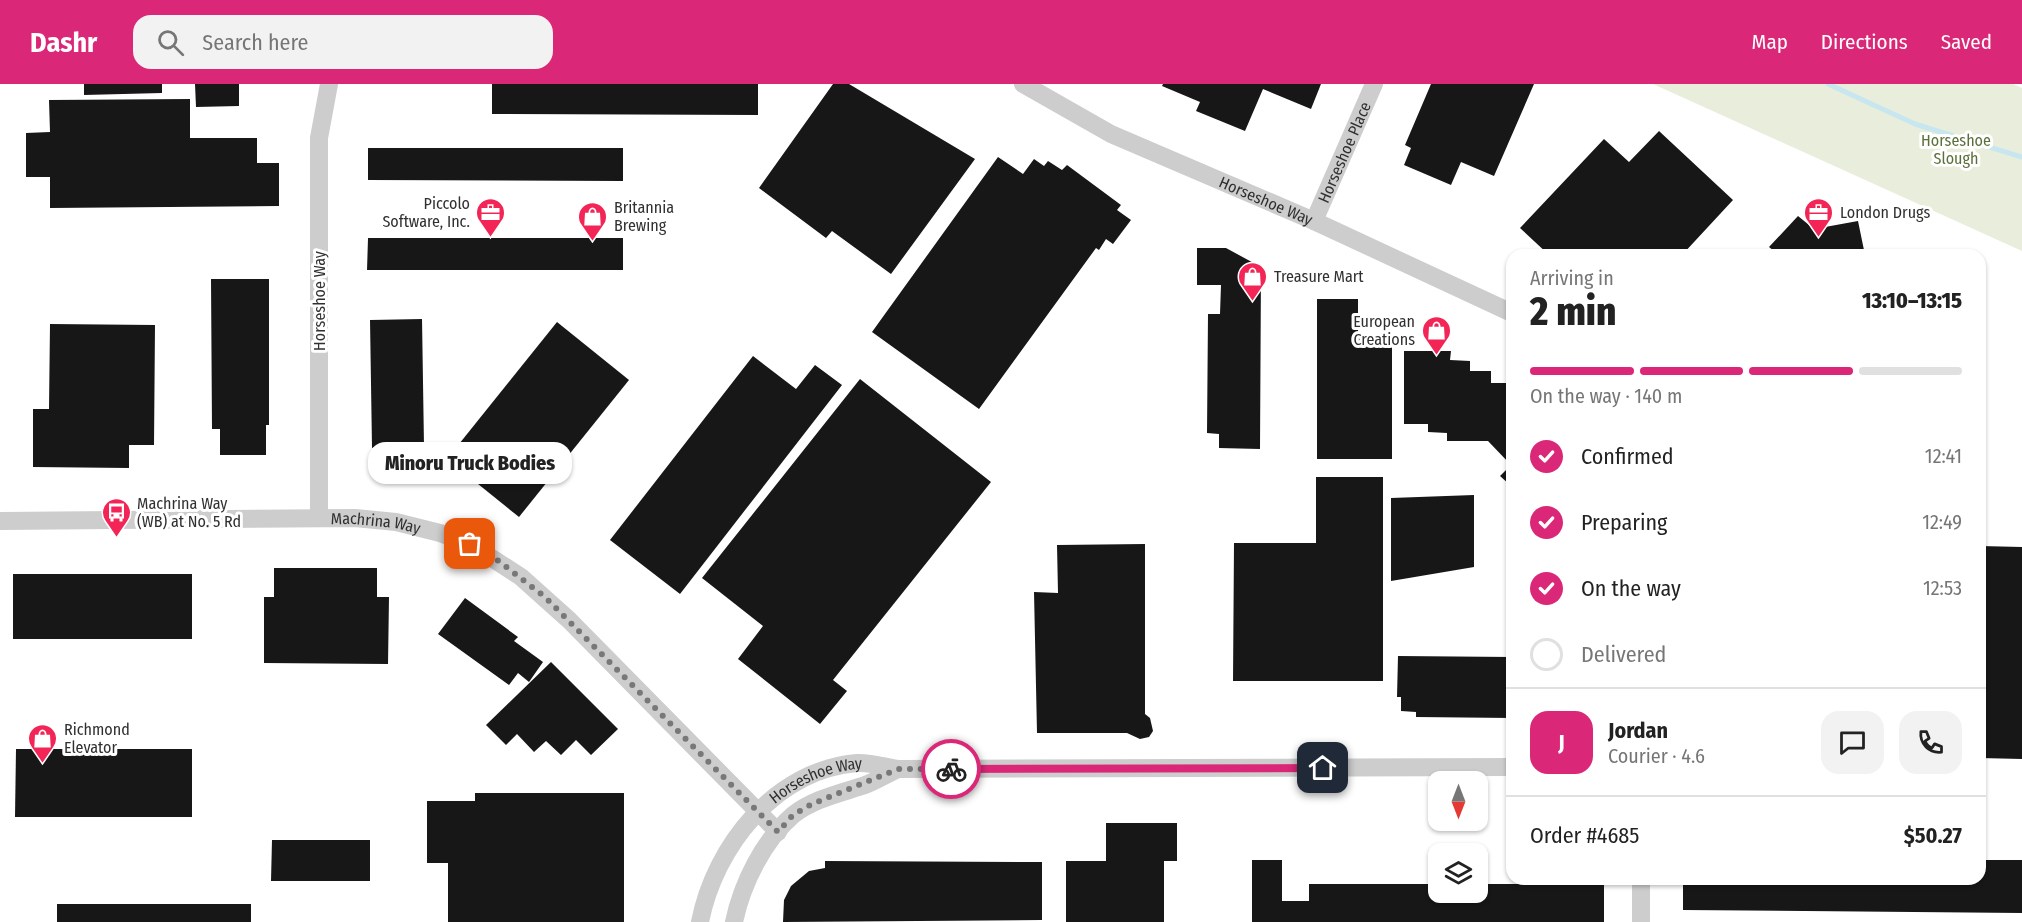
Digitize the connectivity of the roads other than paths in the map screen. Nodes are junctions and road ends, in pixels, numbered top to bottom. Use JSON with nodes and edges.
{"nodes":[{"id":1,"x":329,"y":84,"type":"edge"},
{"id":2,"x":1023,"y":84,"type":"edge"},
{"id":3,"x":1374,"y":84,"type":"edge"},
{"id":4,"x":1314,"y":221,"type":"junction"},
{"id":5,"x":1506,"y":310,"type":"edge"},
{"id":6,"x":319,"y":518,"type":"junction"},
{"id":7,"x":0,"y":521,"type":"edge"},
{"id":8,"x":1506,"y":767,"type":"edge"},
{"id":9,"x":898,"y":769,"type":"junction"},
{"id":10,"x":757,"y":810,"type":"junction"},
{"id":11,"x":778,"y":832,"type":"junction"},
{"id":12,"x":1641,"y":885,"type":"edge"},
{"id":13,"x":700,"y":922,"type":"edge"},
{"id":14,"x":734,"y":922,"type":"edge"},
{"id":15,"x":1641,"y":922,"type":"edge"}],
"edges":[{"from":1,"to":6,"type":"street","name":"Horseshoe Way"},
{"from":2,"to":4,"type":"street","name":"Horseshoe Way"},
{"from":3,"to":4,"type":"street","name":"Horseshoe Place"},
{"from":4,"to":5,"type":"street","name":"Horseshoe Way"},
{"from":6,"to":7,"type":"street","name":"Machrina Way"},
{"from":6,"to":10,"type":"street","name":"Machrina Way"},
{"from":8,"to":9,"type":"street","name":"Horseshoe Way"},
{"from":9,"to":10,"type":"street","name":"Horseshoe Way"},
{"from":9,"to":11,"type":"street","name":"Horseshoe Way"},
{"from":10,"to":11,"type":"street","name":"Machrina Way"},
{"from":10,"to":13,"type":"street","name":"Horseshoe Way"},
{"from":11,"to":14,"type":"street","name":"Horseshoe Way"},
{"from":12,"to":15,"type":"street"}]}
